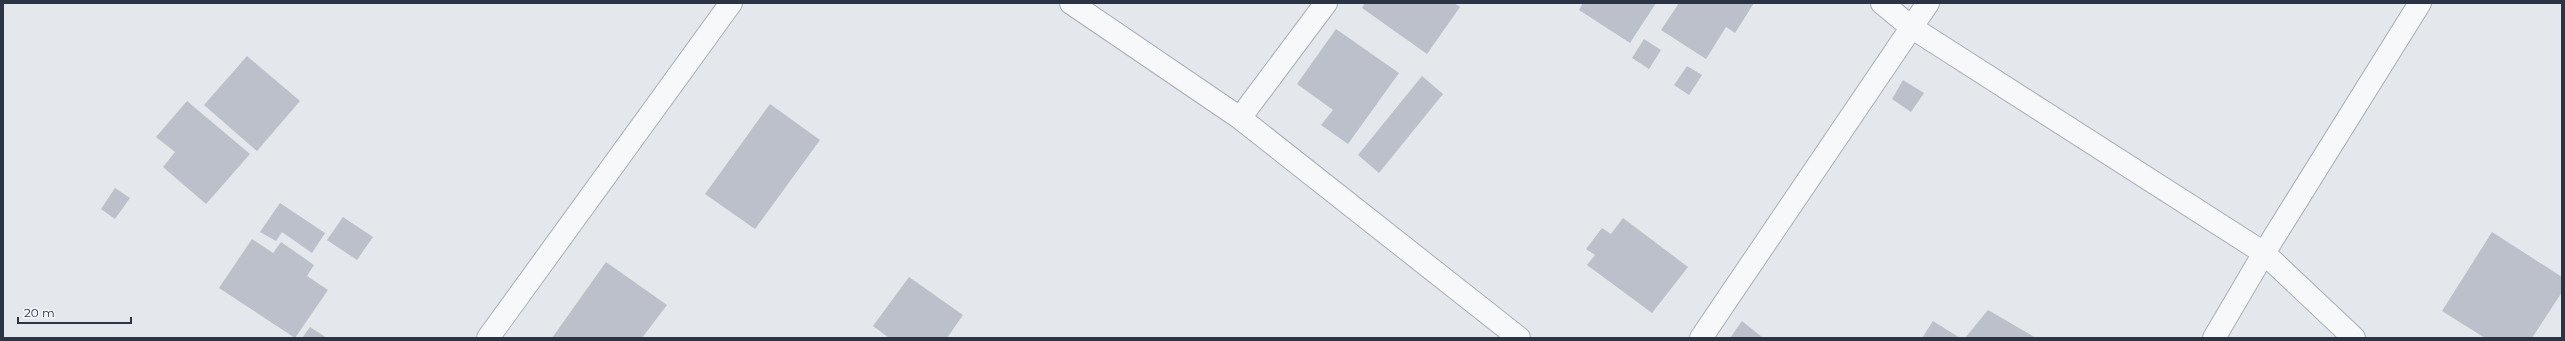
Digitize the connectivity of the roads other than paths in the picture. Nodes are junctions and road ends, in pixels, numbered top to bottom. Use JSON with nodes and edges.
{"nodes":[{"id":1,"x":731,"y":3,"type":"edge"},
{"id":2,"x":1071,"y":3,"type":"edge"},
{"id":3,"x":1326,"y":3,"type":"edge"},
{"id":4,"x":1882,"y":3,"type":"edge"},
{"id":5,"x":1928,"y":3,"type":"edge"},
{"id":6,"x":2420,"y":3,"type":"edge"},
{"id":7,"x":1912,"y":27,"type":"junction"},
{"id":8,"x":1240,"y":118,"type":"junction"},
{"id":9,"x":2264,"y":253,"type":"junction"},
{"id":10,"x":488,"y":338,"type":"edge"},
{"id":11,"x":1519,"y":338,"type":"edge"},
{"id":12,"x":1701,"y":338,"type":"edge"},
{"id":13,"x":2214,"y":338,"type":"edge"},
{"id":14,"x":2354,"y":338,"type":"edge"}],
"edges":[{"from":1,"to":10,"type":"street"},
{"from":2,"to":8,"type":"street"},
{"from":3,"to":8,"type":"street"},
{"from":4,"to":7,"type":"street"},
{"from":5,"to":7,"type":"street"},
{"from":6,"to":9,"type":"street"},
{"from":7,"to":9,"type":"street"},
{"from":7,"to":12,"type":"street"},
{"from":8,"to":11,"type":"street"},
{"from":9,"to":13,"type":"street"},
{"from":9,"to":14,"type":"street"}]}
